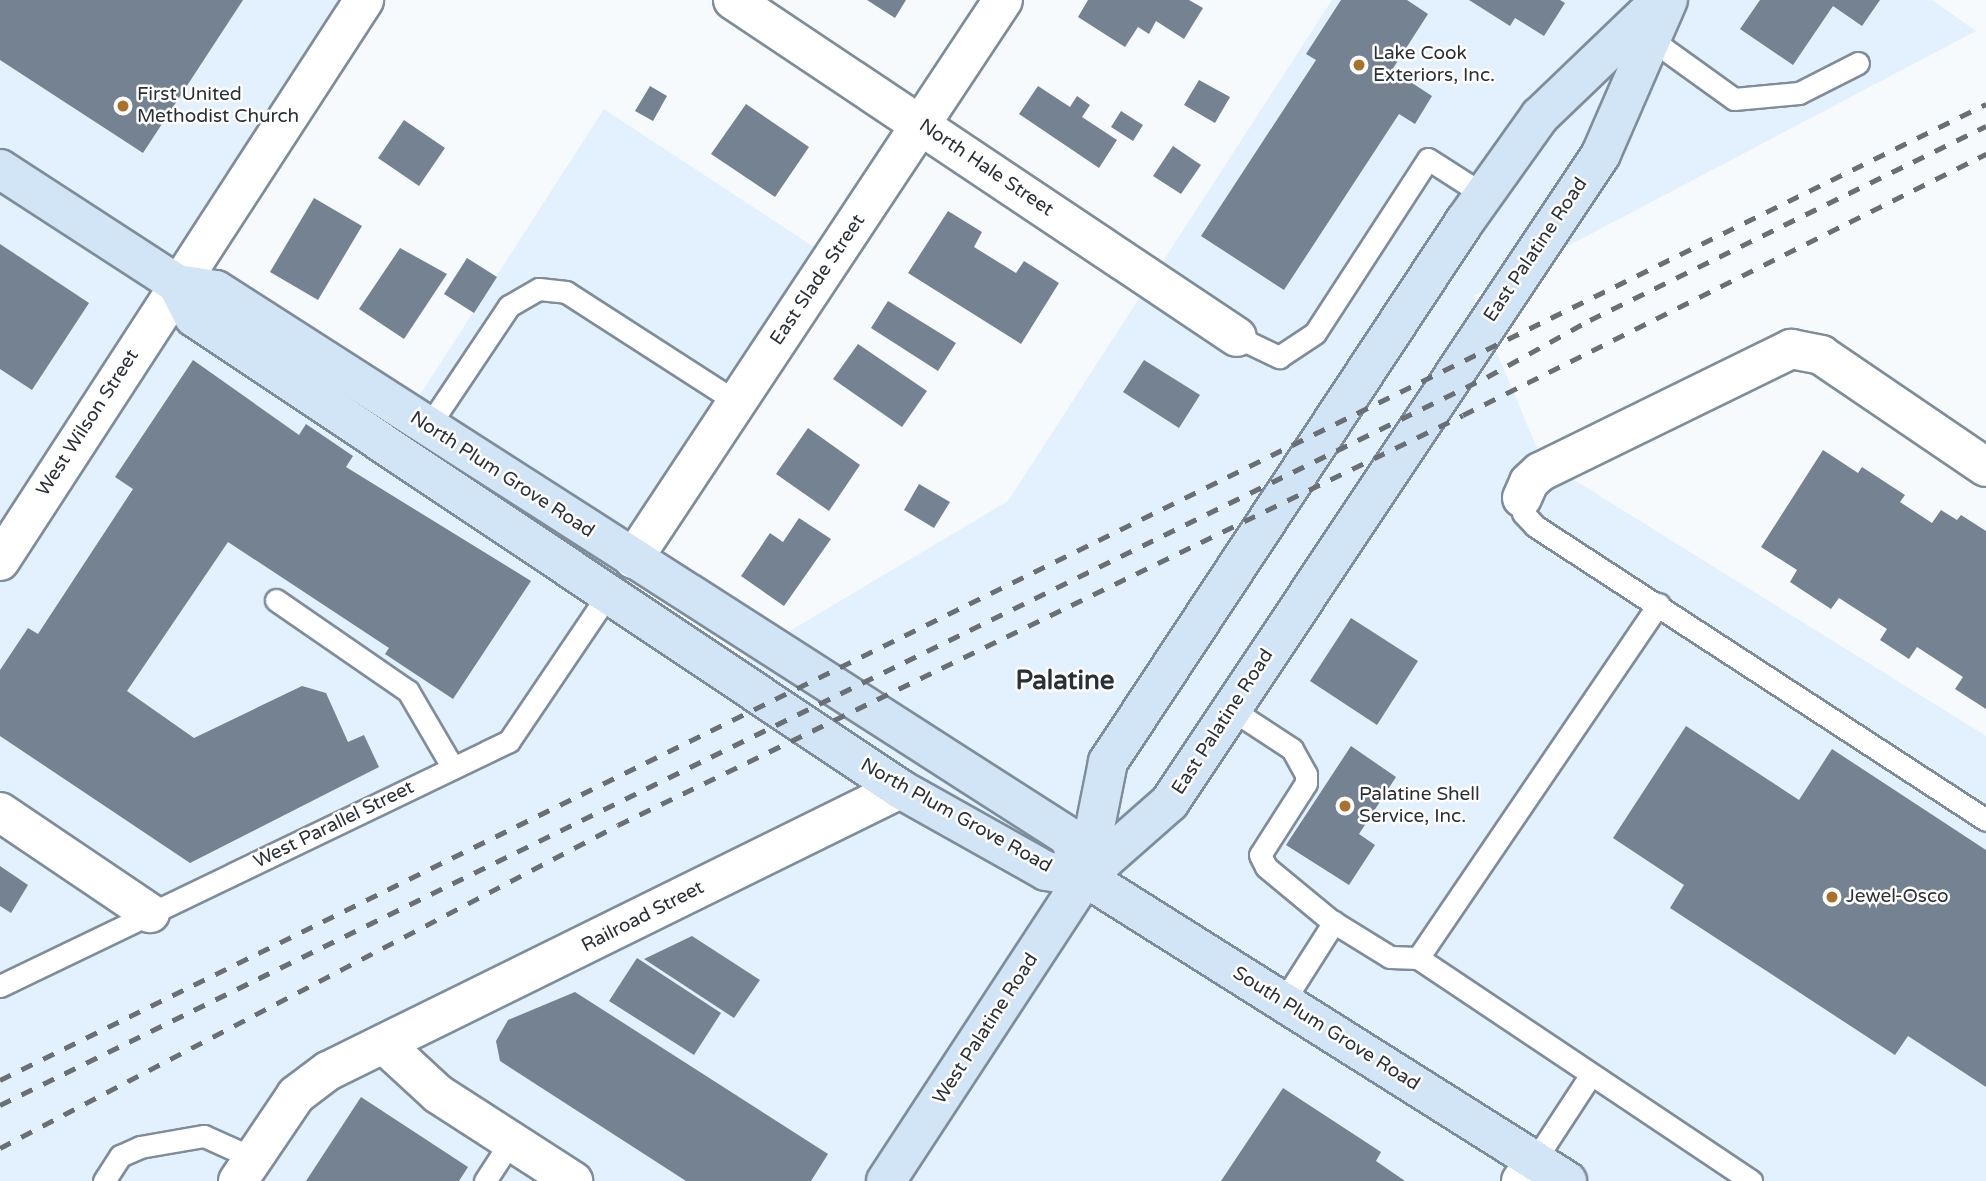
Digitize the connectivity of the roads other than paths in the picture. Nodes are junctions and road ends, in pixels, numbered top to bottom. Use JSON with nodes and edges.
{"nodes":[{"id":1,"x":364,"y":0,"type":"edge"},
{"id":2,"x":733,"y":0,"type":"edge"},
{"id":3,"x":1003,"y":0,"type":"edge"},
{"id":4,"x":1661,"y":0,"type":"edge"},
{"id":5,"x":1668,"y":0,"type":"edge"},
{"id":6,"x":1652,"y":40,"type":"junction"},
{"id":7,"x":1858,"y":63,"type":"dead end"},
{"id":8,"x":921,"y":124,"type":"junction"},
{"id":9,"x":0,"y":169,"type":"edge"},
{"id":10,"x":1484,"y":195,"type":"junction"},
{"id":11,"x":177,"y":284,"type":"junction"},
{"id":12,"x":1237,"y":337,"type":"joint"},
{"id":13,"x":737,"y":402,"type":"junction"},
{"id":14,"x":428,"y":427,"type":"junction"},
{"id":15,"x":1986,"y":467,"type":"edge"},
{"id":16,"x":1522,"y":498,"type":"joint"},
{"id":17,"x":633,"y":559,"type":"junction"},
{"id":18,"x":0,"y":561,"type":"edge"},
{"id":19,"x":608,"y":594,"type":"junction"},
{"id":20,"x":276,"y":600,"type":"dead end"},
{"id":21,"x":1659,"y":604,"type":"junction"},
{"id":22,"x":1231,"y":709,"type":"junction"},
{"id":23,"x":453,"y":768,"type":"junction"},
{"id":24,"x":900,"y":789,"type":"junction"},
{"id":25,"x":0,"y":812,"type":"edge"},
{"id":26,"x":1986,"y":820,"type":"edge"},
{"id":27,"x":1085,"y":877,"type":"junction"},
{"id":28,"x":150,"y":913,"type":"junction"},
{"id":29,"x":1334,"y":922,"type":"junction"},
{"id":30,"x":1418,"y":958,"type":"junction"},
{"id":31,"x":0,"y":986,"type":"edge"},
{"id":32,"x":1283,"y":1002,"type":"junction"},
{"id":33,"x":386,"y":1046,"type":"junction"},
{"id":34,"x":1590,"y":1076,"type":"junction"},
{"id":35,"x":511,"y":1141,"type":"junction"},
{"id":36,"x":246,"y":1169,"type":"edge"},
{"id":37,"x":1528,"y":1171,"type":"edge"},
{"id":38,"x":104,"y":1181,"type":"edge"},
{"id":39,"x":485,"y":1181,"type":"edge"},
{"id":40,"x":573,"y":1181,"type":"edge"},
{"id":41,"x":886,"y":1181,"type":"edge"},
{"id":42,"x":1567,"y":1181,"type":"edge"},
{"id":43,"x":1751,"y":1181,"type":"edge"}],
"edges":[{"from":1,"to":11,"type":"street","name":"West Wilson Street"},
{"from":2,"to":8,"type":"street","name":"North Hale Street"},
{"from":3,"to":8,"type":"street","name":"East Slade Street"},
{"from":4,"to":10,"type":"main road"},
{"from":5,"to":6,"type":"main road","name":"East Palatine Road"},
{"from":6,"to":7,"type":"lane"},
{"from":6,"to":22,"type":"main road","name":"East Palatine Road"},
{"from":8,"to":12,"type":"street","name":"North Hale Street"},
{"from":8,"to":13,"type":"street","name":"East Slade Street"},
{"from":9,"to":11,"type":"main road","name":"North Plum Grove Road"},
{"from":10,"to":12,"type":"lane"},
{"from":10,"to":27,"type":"main road"},
{"from":11,"to":14,"type":"main road","name":"North Plum Grove Road"},
{"from":11,"to":18,"type":"street","name":"West Wilson Street"},
{"from":11,"to":19,"type":"main road","name":"North Plum Grove Road"},
{"from":13,"to":14,"type":"lane"},
{"from":13,"to":17,"type":"street","name":"East Slade Street"},
{"from":14,"to":17,"type":"main road","name":"North Plum Grove Road"},
{"from":15,"to":16,"type":"street"},
{"from":16,"to":21,"type":"lane"},
{"from":17,"to":27,"type":"main road","name":"North Plum Grove Road"},
{"from":19,"to":23,"type":"lane","name":"West Parallel Street"},
{"from":19,"to":24,"type":"main road","name":"North Plum Grove Road"},
{"from":20,"to":23,"type":"lane"},
{"from":21,"to":26,"type":"lane"},
{"from":21,"to":30,"type":"lane"},
{"from":22,"to":27,"type":"main road","name":"East Palatine Road"},
{"from":22,"to":29,"type":"lane"},
{"from":23,"to":28,"type":"lane","name":"West Parallel Street"},
{"from":24,"to":27,"type":"main road","name":"North Plum Grove Road"},
{"from":24,"to":33,"type":"street","name":"Railroad Street"},
{"from":25,"to":28,"type":"street"},
{"from":27,"to":32,"type":"main road","name":"South Plum Grove Road"},
{"from":27,"to":41,"type":"main road","name":"West Palatine Road"},
{"from":28,"to":31,"type":"lane","name":"West Parallel Street"},
{"from":29,"to":30,"type":"lane"},
{"from":29,"to":32,"type":"lane"},
{"from":30,"to":34,"type":"lane"},
{"from":32,"to":37,"type":"main road","name":"South Plum Grove Road"},
{"from":33,"to":35,"type":"street"},
{"from":33,"to":36,"type":"street","name":"Railroad Street"},
{"from":34,"to":37,"type":"lane"},
{"from":34,"to":43,"type":"lane"},
{"from":35,"to":39,"type":"lane"},
{"from":35,"to":40,"type":"street"},
{"from":36,"to":38,"type":"lane"},
{"from":37,"to":42,"type":"main road","name":"South Plum Grove Road"}]}
